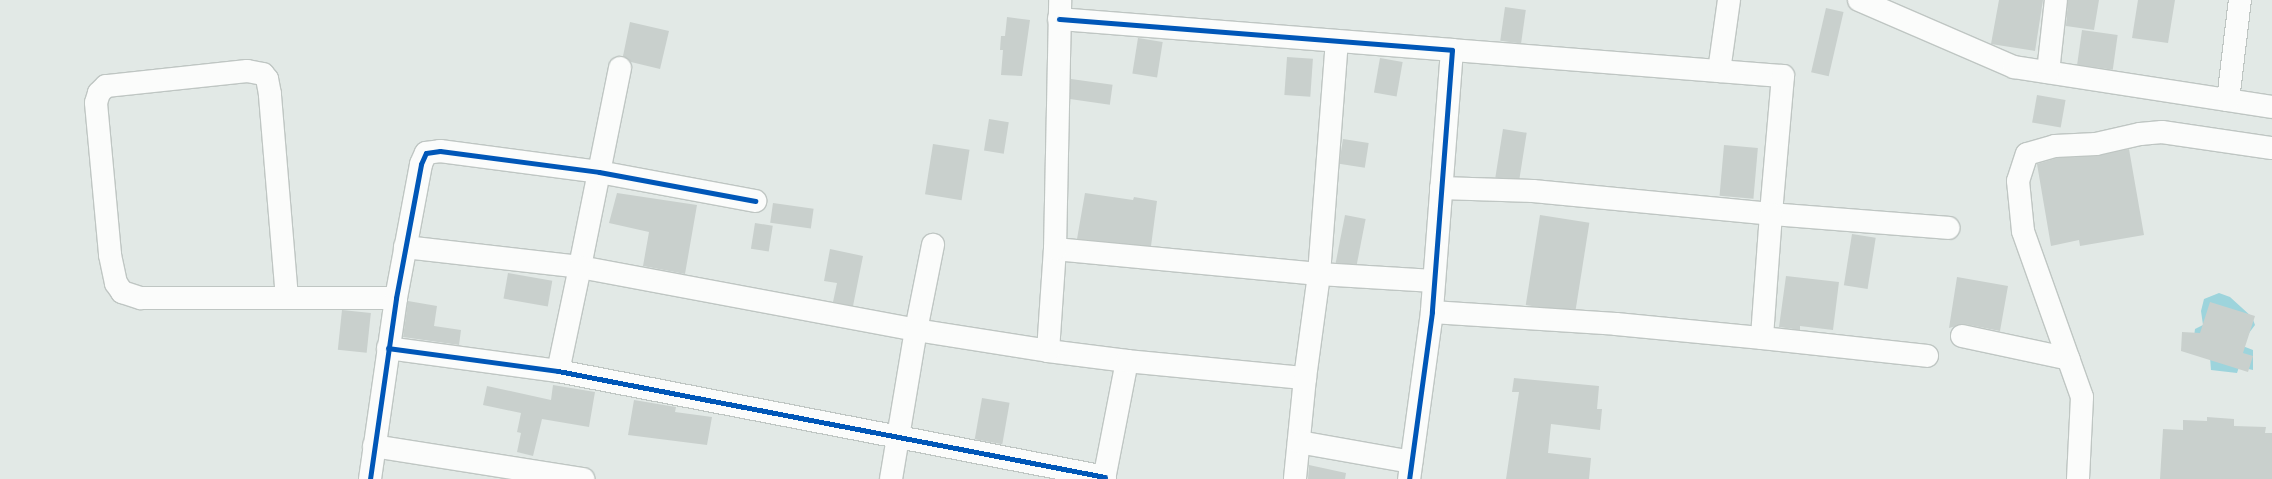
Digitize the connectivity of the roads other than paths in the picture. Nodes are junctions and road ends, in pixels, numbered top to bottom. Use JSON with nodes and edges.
{"nodes":[{"id":1,"x":1729,"y":0,"type":"edge"},
{"id":2,"x":1859,"y":0,"type":"edge"},
{"id":3,"x":2056,"y":0,"type":"edge"},
{"id":4,"x":2240,"y":0,"type":"edge"},
{"id":5,"x":1059,"y":10,"type":"edge"},
{"id":6,"x":1337,"y":42,"type":"junction"},
{"id":7,"x":1452,"y":50,"type":"junction"},
{"id":8,"x":620,"y":68,"type":"dead end"},
{"id":9,"x":1719,"y":71,"type":"junction"},
{"id":10,"x":2048,"y":72,"type":"junction"},
{"id":11,"x":2228,"y":100,"type":"junction"},
{"id":12,"x":2272,"y":107,"type":"edge"},
{"id":13,"x":2272,"y":148,"type":"edge"},
{"id":14,"x":599,"y":172,"type":"junction"},
{"id":15,"x":1441,"y":188,"type":"junction"},
{"id":16,"x":755,"y":201,"type":"dead end"},
{"id":17,"x":1771,"y":214,"type":"junction"},
{"id":18,"x":1948,"y":228,"type":"dead end"},
{"id":19,"x":933,"y":245,"type":"dead end"},
{"id":20,"x":405,"y":247,"type":"junction"},
{"id":21,"x":1055,"y":249,"type":"junction"},
{"id":22,"x":580,"y":267,"type":"junction"},
{"id":23,"x":1319,"y":274,"type":"junction"},
{"id":24,"x":1434,"y":280,"type":"junction"},
{"id":25,"x":287,"y":298,"type":"junction"},
{"id":26,"x":396,"y":298,"type":"junction"},
{"id":27,"x":1432,"y":312,"type":"junction"},
{"id":28,"x":916,"y":330,"type":"junction"},
{"id":29,"x":1962,"y":336,"type":"dead end"},
{"id":30,"x":1762,"y":338,"type":"junction"},
{"id":31,"x":388,"y":348,"type":"junction"},
{"id":32,"x":1048,"y":351,"type":"junction"},
{"id":33,"x":1927,"y":356,"type":"dead end"},
{"id":34,"x":2069,"y":359,"type":"junction"},
{"id":35,"x":1127,"y":361,"type":"junction"},
{"id":36,"x":558,"y":371,"type":"junction"},
{"id":37,"x":1305,"y":378,"type":"junction"},
{"id":38,"x":899,"y":436,"type":"junction"},
{"id":39,"x":1299,"y":442,"type":"junction"},
{"id":40,"x":374,"y":446,"type":"junction"},
{"id":41,"x":1410,"y":470,"type":"edge"},
{"id":42,"x":1104,"y":478,"type":"edge"},
{"id":43,"x":370,"y":479,"type":"edge"},
{"id":44,"x":583,"y":479,"type":"edge"},
{"id":45,"x":891,"y":479,"type":"edge"},
{"id":46,"x":1295,"y":479,"type":"edge"},
{"id":47,"x":2078,"y":479,"type":"edge"}],
"edges":[{"from":1,"to":9,"type":"street"},
{"from":2,"to":10,"type":"street"},
{"from":3,"to":10,"type":"street"},
{"from":4,"to":11,"type":"street"},
{"from":5,"to":6,"type":"street"},
{"from":5,"to":21,"type":"street"},
{"from":6,"to":7,"type":"street"},
{"from":6,"to":23,"type":"street"},
{"from":7,"to":9,"type":"street"},
{"from":7,"to":15,"type":"street"},
{"from":8,"to":14,"type":"street"},
{"from":9,"to":17,"type":"street"},
{"from":10,"to":11,"type":"street"},
{"from":11,"to":12,"type":"street"},
{"from":13,"to":34,"type":"street"},
{"from":14,"to":16,"type":"street"},
{"from":14,"to":20,"type":"street"},
{"from":14,"to":22,"type":"street"},
{"from":15,"to":17,"type":"street"},
{"from":15,"to":24,"type":"street"},
{"from":17,"to":18,"type":"street"},
{"from":17,"to":30,"type":"street"},
{"from":19,"to":28,"type":"street"},
{"from":20,"to":22,"type":"street"},
{"from":20,"to":26,"type":"street"},
{"from":21,"to":23,"type":"street"},
{"from":21,"to":32,"type":"street"},
{"from":22,"to":28,"type":"street"},
{"from":22,"to":36,"type":"street"},
{"from":23,"to":24,"type":"street"},
{"from":23,"to":37,"type":"street"},
{"from":24,"to":27,"type":"street"},
{"from":25,"to":25,"type":"street"},
{"from":25,"to":26,"type":"street"},
{"from":26,"to":31,"type":"street"},
{"from":27,"to":30,"type":"street"},
{"from":27,"to":41,"type":"street"},
{"from":28,"to":32,"type":"street"},
{"from":28,"to":38,"type":"street"},
{"from":29,"to":34,"type":"street"},
{"from":30,"to":33,"type":"street"},
{"from":31,"to":36,"type":"street"},
{"from":31,"to":40,"type":"street"},
{"from":32,"to":35,"type":"street"},
{"from":34,"to":47,"type":"street"},
{"from":35,"to":37,"type":"street"},
{"from":35,"to":42,"type":"street"},
{"from":36,"to":38,"type":"street"},
{"from":37,"to":39,"type":"street"},
{"from":38,"to":42,"type":"street"},
{"from":38,"to":45,"type":"street"},
{"from":39,"to":41,"type":"street"},
{"from":39,"to":46,"type":"street"},
{"from":40,"to":43,"type":"street"},
{"from":40,"to":44,"type":"street"}]}
